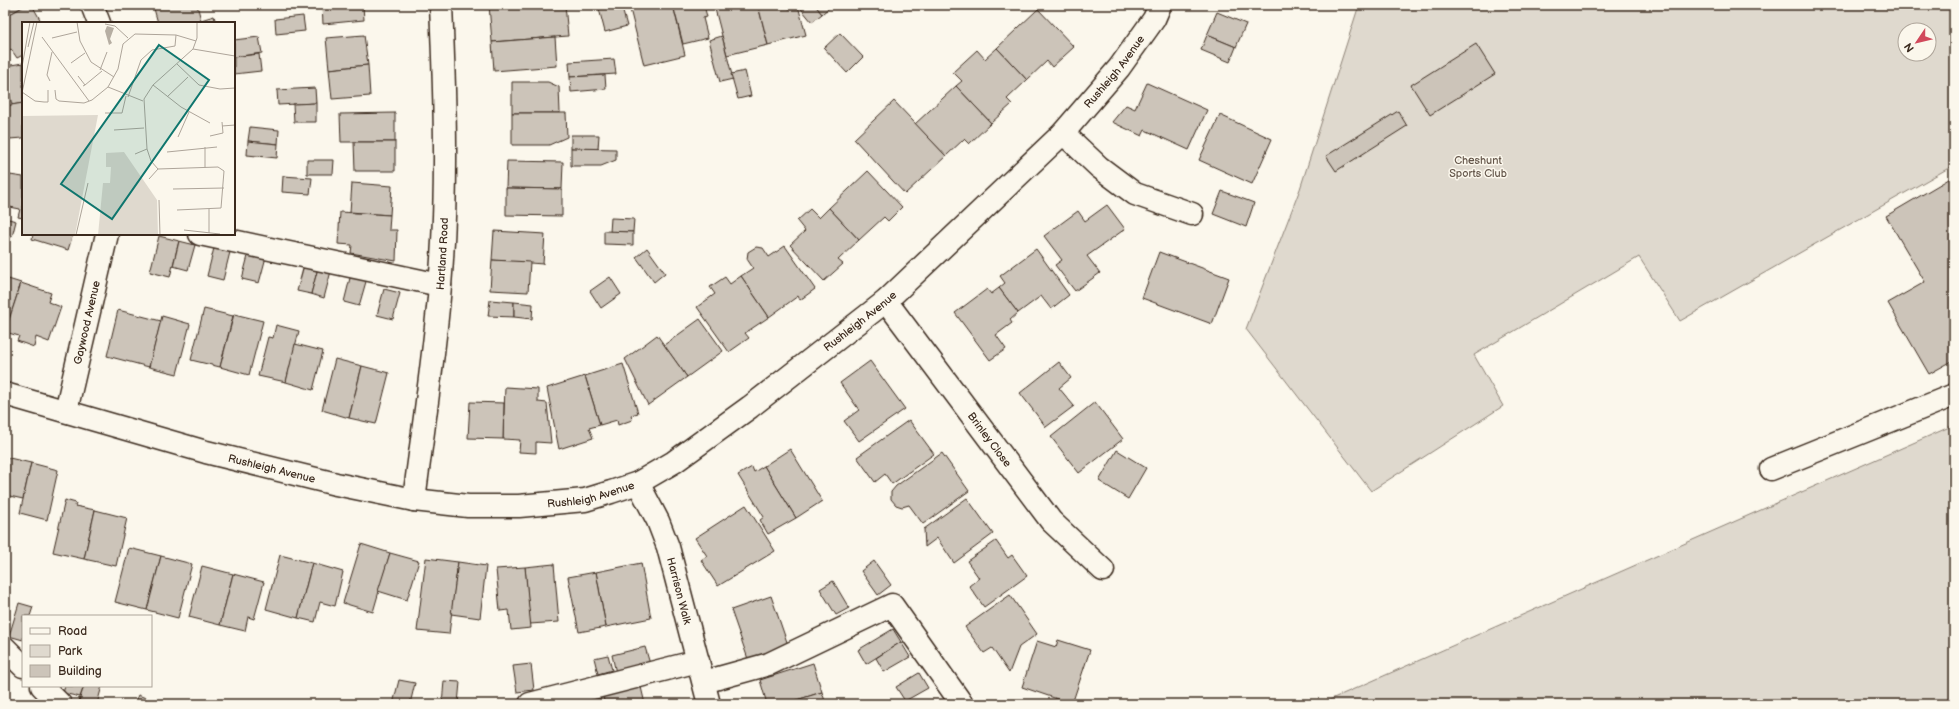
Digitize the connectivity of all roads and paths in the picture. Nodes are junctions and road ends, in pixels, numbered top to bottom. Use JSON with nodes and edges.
{"nodes":[{"id":1,"x":92,"y":5,"type":"edge"},
{"id":2,"x":441,"y":5,"type":"edge"},
{"id":3,"x":1160,"y":5,"type":"edge"},
{"id":4,"x":99,"y":22,"type":"edge"},
{"id":5,"x":1063,"y":133,"type":"junction"},
{"id":6,"x":1192,"y":214,"type":"dead end"},
{"id":7,"x":107,"y":235,"type":"edge"},
{"id":8,"x":205,"y":235,"type":"edge"},
{"id":9,"x":440,"y":285,"type":"junction"},
{"id":10,"x":886,"y":302,"type":"junction"},
{"id":11,"x":5,"y":394,"type":"edge"},
{"id":12,"x":1954,"y":395,"type":"edge"},
{"id":13,"x":66,"y":411,"type":"junction"},
{"id":14,"x":1771,"y":469,"type":"dead end"},
{"id":15,"x":638,"y":483,"type":"junction"},
{"id":16,"x":414,"y":500,"type":"junction"},
{"id":17,"x":1103,"y":570,"type":"dead end"},
{"id":18,"x":5,"y":648,"type":"edge"},
{"id":19,"x":22,"y":665,"type":"edge"},
{"id":20,"x":701,"y":672,"type":"junction"},
{"id":21,"x":43,"y":687,"type":"edge"},
{"id":22,"x":60,"y":704,"type":"edge"},
{"id":23,"x":530,"y":704,"type":"edge"},
{"id":24,"x":709,"y":704,"type":"edge"},
{"id":25,"x":962,"y":704,"type":"edge"}],
"edges":[{"from":1,"to":4,"type":"street"},
{"from":2,"to":9,"type":"street","name":"Hartland Road"},
{"from":3,"to":5,"type":"street","name":"Rushleigh Avenue"},
{"from":5,"to":6,"type":"street"},
{"from":5,"to":10,"type":"street","name":"Rushleigh Avenue"},
{"from":7,"to":13,"type":"street","name":"Gaywood Avenue"},
{"from":8,"to":9,"type":"street"},
{"from":9,"to":16,"type":"street","name":"Hartland Road"},
{"from":10,"to":15,"type":"street","name":"Rushleigh Avenue"},
{"from":10,"to":17,"type":"street","name":"Brinley Close"},
{"from":11,"to":13,"type":"street","name":"Rushleigh Avenue"},
{"from":12,"to":14,"type":"street"},
{"from":13,"to":16,"type":"street","name":"Rushleigh Avenue"},
{"from":15,"to":16,"type":"street","name":"Rushleigh Avenue"},
{"from":15,"to":20,"type":"street","name":"Harrison Walk"},
{"from":18,"to":19,"type":"street"},
{"from":20,"to":23,"type":"street"},
{"from":20,"to":24,"type":"street","name":"Harrison Walk"},
{"from":20,"to":25,"type":"street"},
{"from":21,"to":22,"type":"street"}]}
